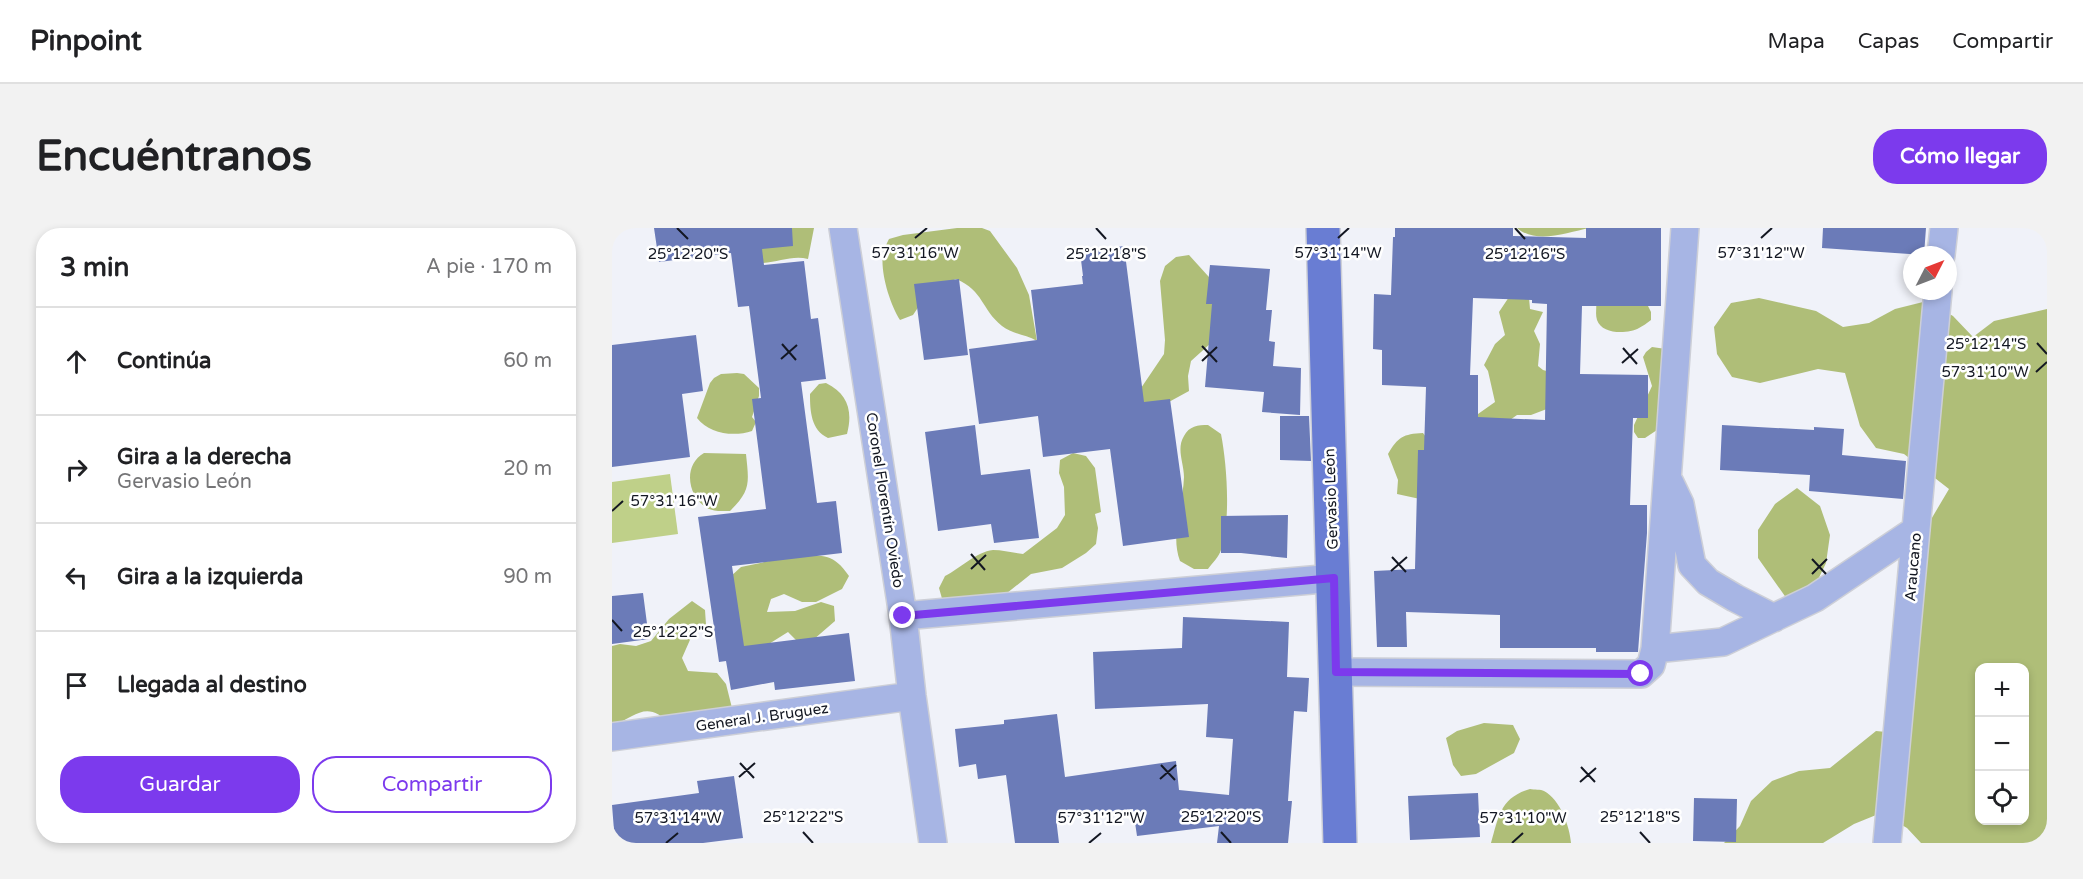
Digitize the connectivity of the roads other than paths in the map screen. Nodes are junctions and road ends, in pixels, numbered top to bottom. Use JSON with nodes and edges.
{"nodes":[{"id":1,"x":843,"y":228,"type":"edge"},
{"id":2,"x":1323,"y":228,"type":"edge"},
{"id":3,"x":1685,"y":228,"type":"edge"},
{"id":4,"x":1944,"y":228,"type":"edge"},
{"id":5,"x":1942,"y":246,"type":"edge"},
{"id":6,"x":1937,"y":300,"type":"edge"},
{"id":7,"x":1667,"y":476,"type":"junction"},
{"id":8,"x":1916,"y":530,"type":"junction"},
{"id":9,"x":1334,"y":578,"type":"junction"},
{"id":10,"x":903,"y":616,"type":"junction"},
{"id":11,"x":1774,"y":618,"type":"junction"},
{"id":12,"x":1655,"y":649,"type":"junction"},
{"id":13,"x":1336,"y":672,"type":"junction"},
{"id":14,"x":912,"y":696,"type":"junction"},
{"id":15,"x":612,"y":737,"type":"edge"},
{"id":16,"x":933,"y":843,"type":"edge"},
{"id":17,"x":1340,"y":843,"type":"edge"},
{"id":18,"x":1887,"y":843,"type":"edge"}],
"edges":[{"from":1,"to":10,"type":"street","name":"Coronel Florentín Oviedo"},
{"from":2,"to":9,"type":"main road","name":"Gervasio León"},
{"from":3,"to":7,"type":"street"},
{"from":4,"to":5,"type":"street"},
{"from":6,"to":8,"type":"street","name":"Araucano"},
{"from":7,"to":11,"type":"street"},
{"from":7,"to":12,"type":"street"},
{"from":8,"to":11,"type":"street"},
{"from":8,"to":18,"type":"street","name":"Araucano"},
{"from":9,"to":10,"type":"street"},
{"from":9,"to":13,"type":"main road","name":"Gervasio León"},
{"from":10,"to":14,"type":"street","name":"Coronel Florentín Oviedo"},
{"from":11,"to":12,"type":"street"},
{"from":12,"to":13,"type":"street"},
{"from":13,"to":17,"type":"main road","name":"Gervasio León"},
{"from":14,"to":15,"type":"street","name":"General J. Bruguez"},
{"from":14,"to":16,"type":"street","name":"Coronel Florentín Oviedo"}]}
